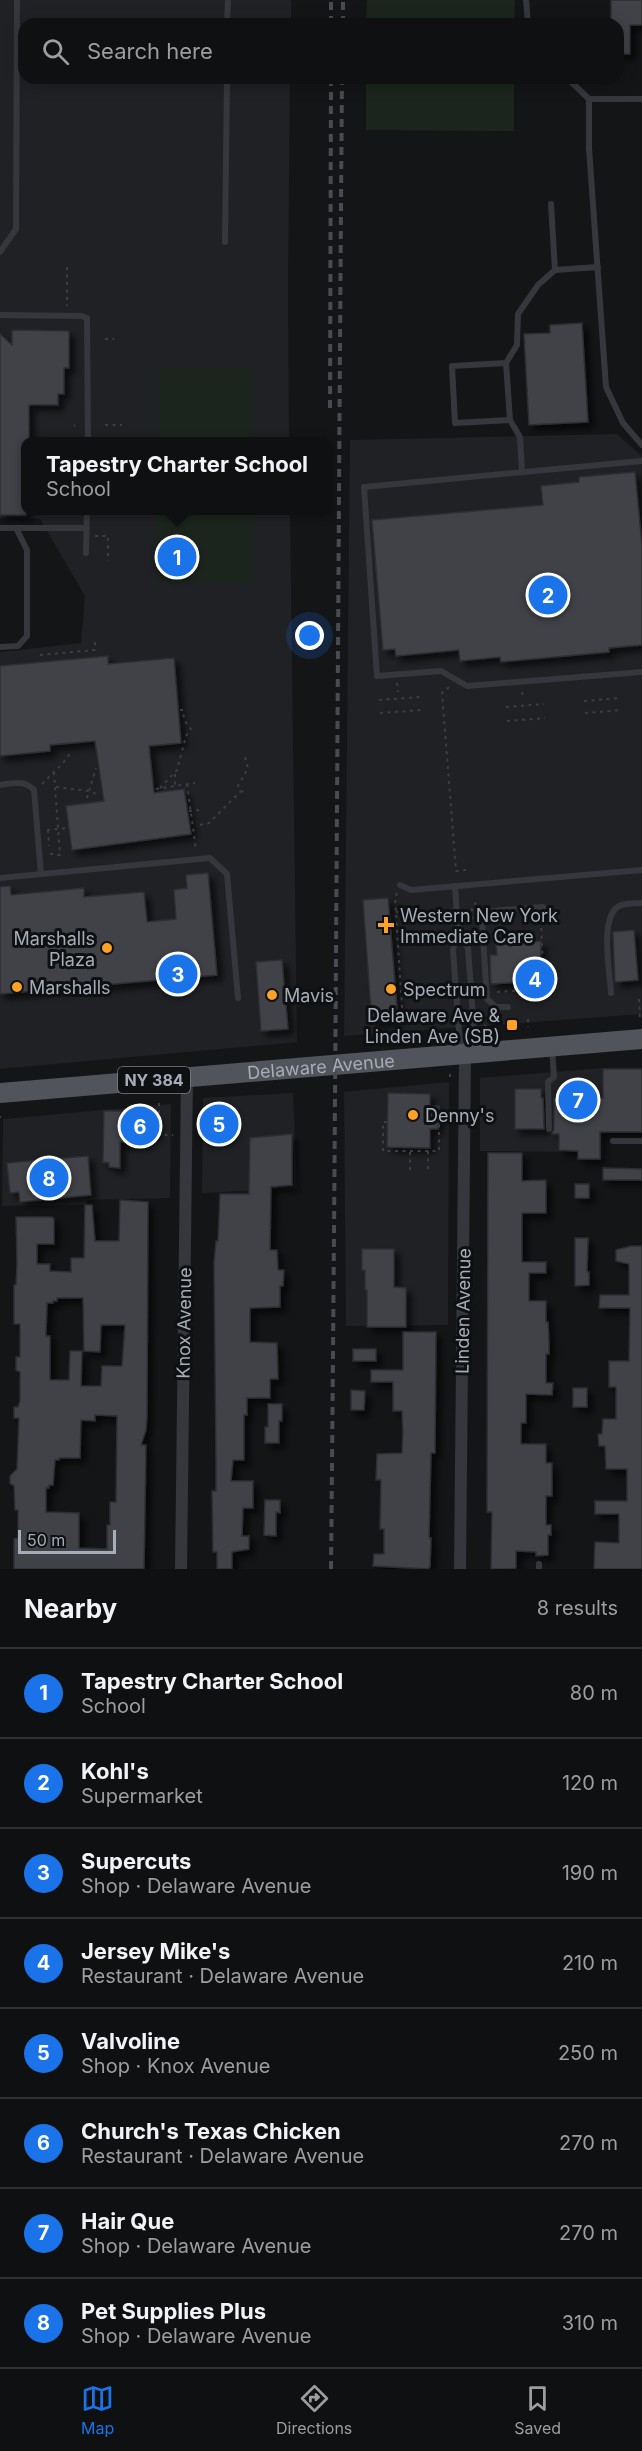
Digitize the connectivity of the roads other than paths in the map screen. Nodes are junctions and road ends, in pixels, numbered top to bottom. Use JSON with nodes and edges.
{"nodes":[{"id":1,"x":16,"y":0,"type":"edge"},
{"id":2,"x":228,"y":0,"type":"edge"},
{"id":3,"x":526,"y":0,"type":"edge"},
{"id":4,"x":227,"y":18,"type":"edge"},
{"id":5,"x":528,"y":18,"type":"edge"},
{"id":6,"x":227,"y":84,"type":"edge"},
{"id":7,"x":573,"y":84,"type":"edge"},
{"id":8,"x":589,"y":99,"type":"junction"},
{"id":9,"x":642,"y":99,"type":"edge"},
{"id":10,"x":551,"y":204,"type":"dead end"},
{"id":11,"x":225,"y":242,"type":"dead end"},
{"id":12,"x":0,"y":252,"type":"edge"},
{"id":13,"x":598,"y":267,"type":"junction"},
{"id":14,"x":555,"y":270,"type":"junction"},
{"id":15,"x":0,"y":315,"type":"edge"},
{"id":16,"x":506,"y":363,"type":"junction"},
{"id":17,"x":510,"y":420,"type":"junction"},
{"id":18,"x":88,"y":437,"type":"edge"},
{"id":19,"x":642,"y":445,"type":"edge"},
{"id":20,"x":642,"y":461,"type":"edge"},
{"id":21,"x":522,"y":472,"type":"junction"},
{"id":22,"x":87,"y":515,"type":"edge"},
{"id":23,"x":0,"y":528,"type":"edge"},
{"id":24,"x":16,"y":528,"type":"junction"},
{"id":25,"x":86,"y":528,"type":"junction"},
{"id":26,"x":86,"y":553,"type":"dead end"},
{"id":27,"x":0,"y":647,"type":"edge"},
{"id":28,"x":642,"y":672,"type":"edge"},
{"id":29,"x":0,"y":785,"type":"edge"},
{"id":30,"x":642,"y":870,"type":"edge"},
{"id":31,"x":41,"y":874,"type":"junction"},
{"id":32,"x":0,"y":878,"type":"edge"},
{"id":33,"x":400,"y":885,"type":"dead end"},
{"id":34,"x":455,"y":886,"type":"junction"},
{"id":35,"x":642,"y":903,"type":"edge"},
{"id":36,"x":543,"y":907,"type":"dead end"},
{"id":37,"x":458,"y":932,"type":"junction"},
{"id":38,"x":611,"y":993,"type":"dead end"},
{"id":39,"x":238,"y":998,"type":"dead end"},
{"id":40,"x":508,"y":1007,"type":"dead end"},
{"id":41,"x":642,"y":1039,"type":"edge"},
{"id":42,"x":552,"y":1047,"type":"junction"},
{"id":43,"x":465,"y":1054,"type":"junction"},
{"id":44,"x":187,"y":1077,"type":"junction"},
{"id":45,"x":0,"y":1093,"type":"edge"},
{"id":46,"x":549,"y":1129,"type":"dead end"},
{"id":47,"x":613,"y":1141,"type":"dead end"},
{"id":48,"x":642,"y":1141,"type":"edge"},
{"id":49,"x":182,"y":1569,"type":"edge"},
{"id":50,"x":460,"y":1569,"type":"edge"}],
"edges":[{"from":1,"to":12,"type":"lane"},
{"from":2,"to":4,"type":"lane"},
{"from":3,"to":5,"type":"lane"},
{"from":6,"to":11,"type":"lane"},
{"from":7,"to":8,"type":"lane"},
{"from":8,"to":9,"type":"lane"},
{"from":8,"to":13,"type":"lane"},
{"from":10,"to":14,"type":"lane"},
{"from":13,"to":14,"type":"lane"},
{"from":13,"to":19,"type":"lane"},
{"from":14,"to":16,"type":"lane"},
{"from":15,"to":18,"type":"lane"},
{"from":16,"to":17,"type":"lane"},
{"from":16,"to":17,"type":"lane"},
{"from":17,"to":21,"type":"lane"},
{"from":20,"to":21,"type":"lane"},
{"from":21,"to":28,"type":"lane"},
{"from":22,"to":25,"type":"lane"},
{"from":23,"to":24,"type":"lane"},
{"from":24,"to":25,"type":"lane"},
{"from":24,"to":27,"type":"lane"},
{"from":25,"to":26,"type":"lane"},
{"from":29,"to":31,"type":"lane"},
{"from":30,"to":34,"type":"lane"},
{"from":31,"to":32,"type":"lane"},
{"from":31,"to":39,"type":"lane"},
{"from":33,"to":34,"type":"lane"},
{"from":34,"to":37,"type":"lane"},
{"from":35,"to":38,"type":"lane"},
{"from":36,"to":40,"type":"lane"},
{"from":37,"to":43,"type":"lane"},
{"from":37,"to":43,"type":"lane"},
{"from":41,"to":42,"type":"main road","name":"Delaware Avenue","number":"NY 384"},
{"from":42,"to":43,"type":"main road","name":"Delaware Avenue","number":"NY 384"},
{"from":42,"to":46,"type":"lane"},
{"from":43,"to":44,"type":"main road","name":"Delaware Avenue","number":"NY 384"},
{"from":43,"to":50,"type":"street","name":"Linden Avenue"},
{"from":44,"to":45,"type":"main road","name":"Delaware Avenue","number":"NY 384"},
{"from":44,"to":49,"type":"street","name":"Knox Avenue"},
{"from":47,"to":48,"type":"lane"}]}
